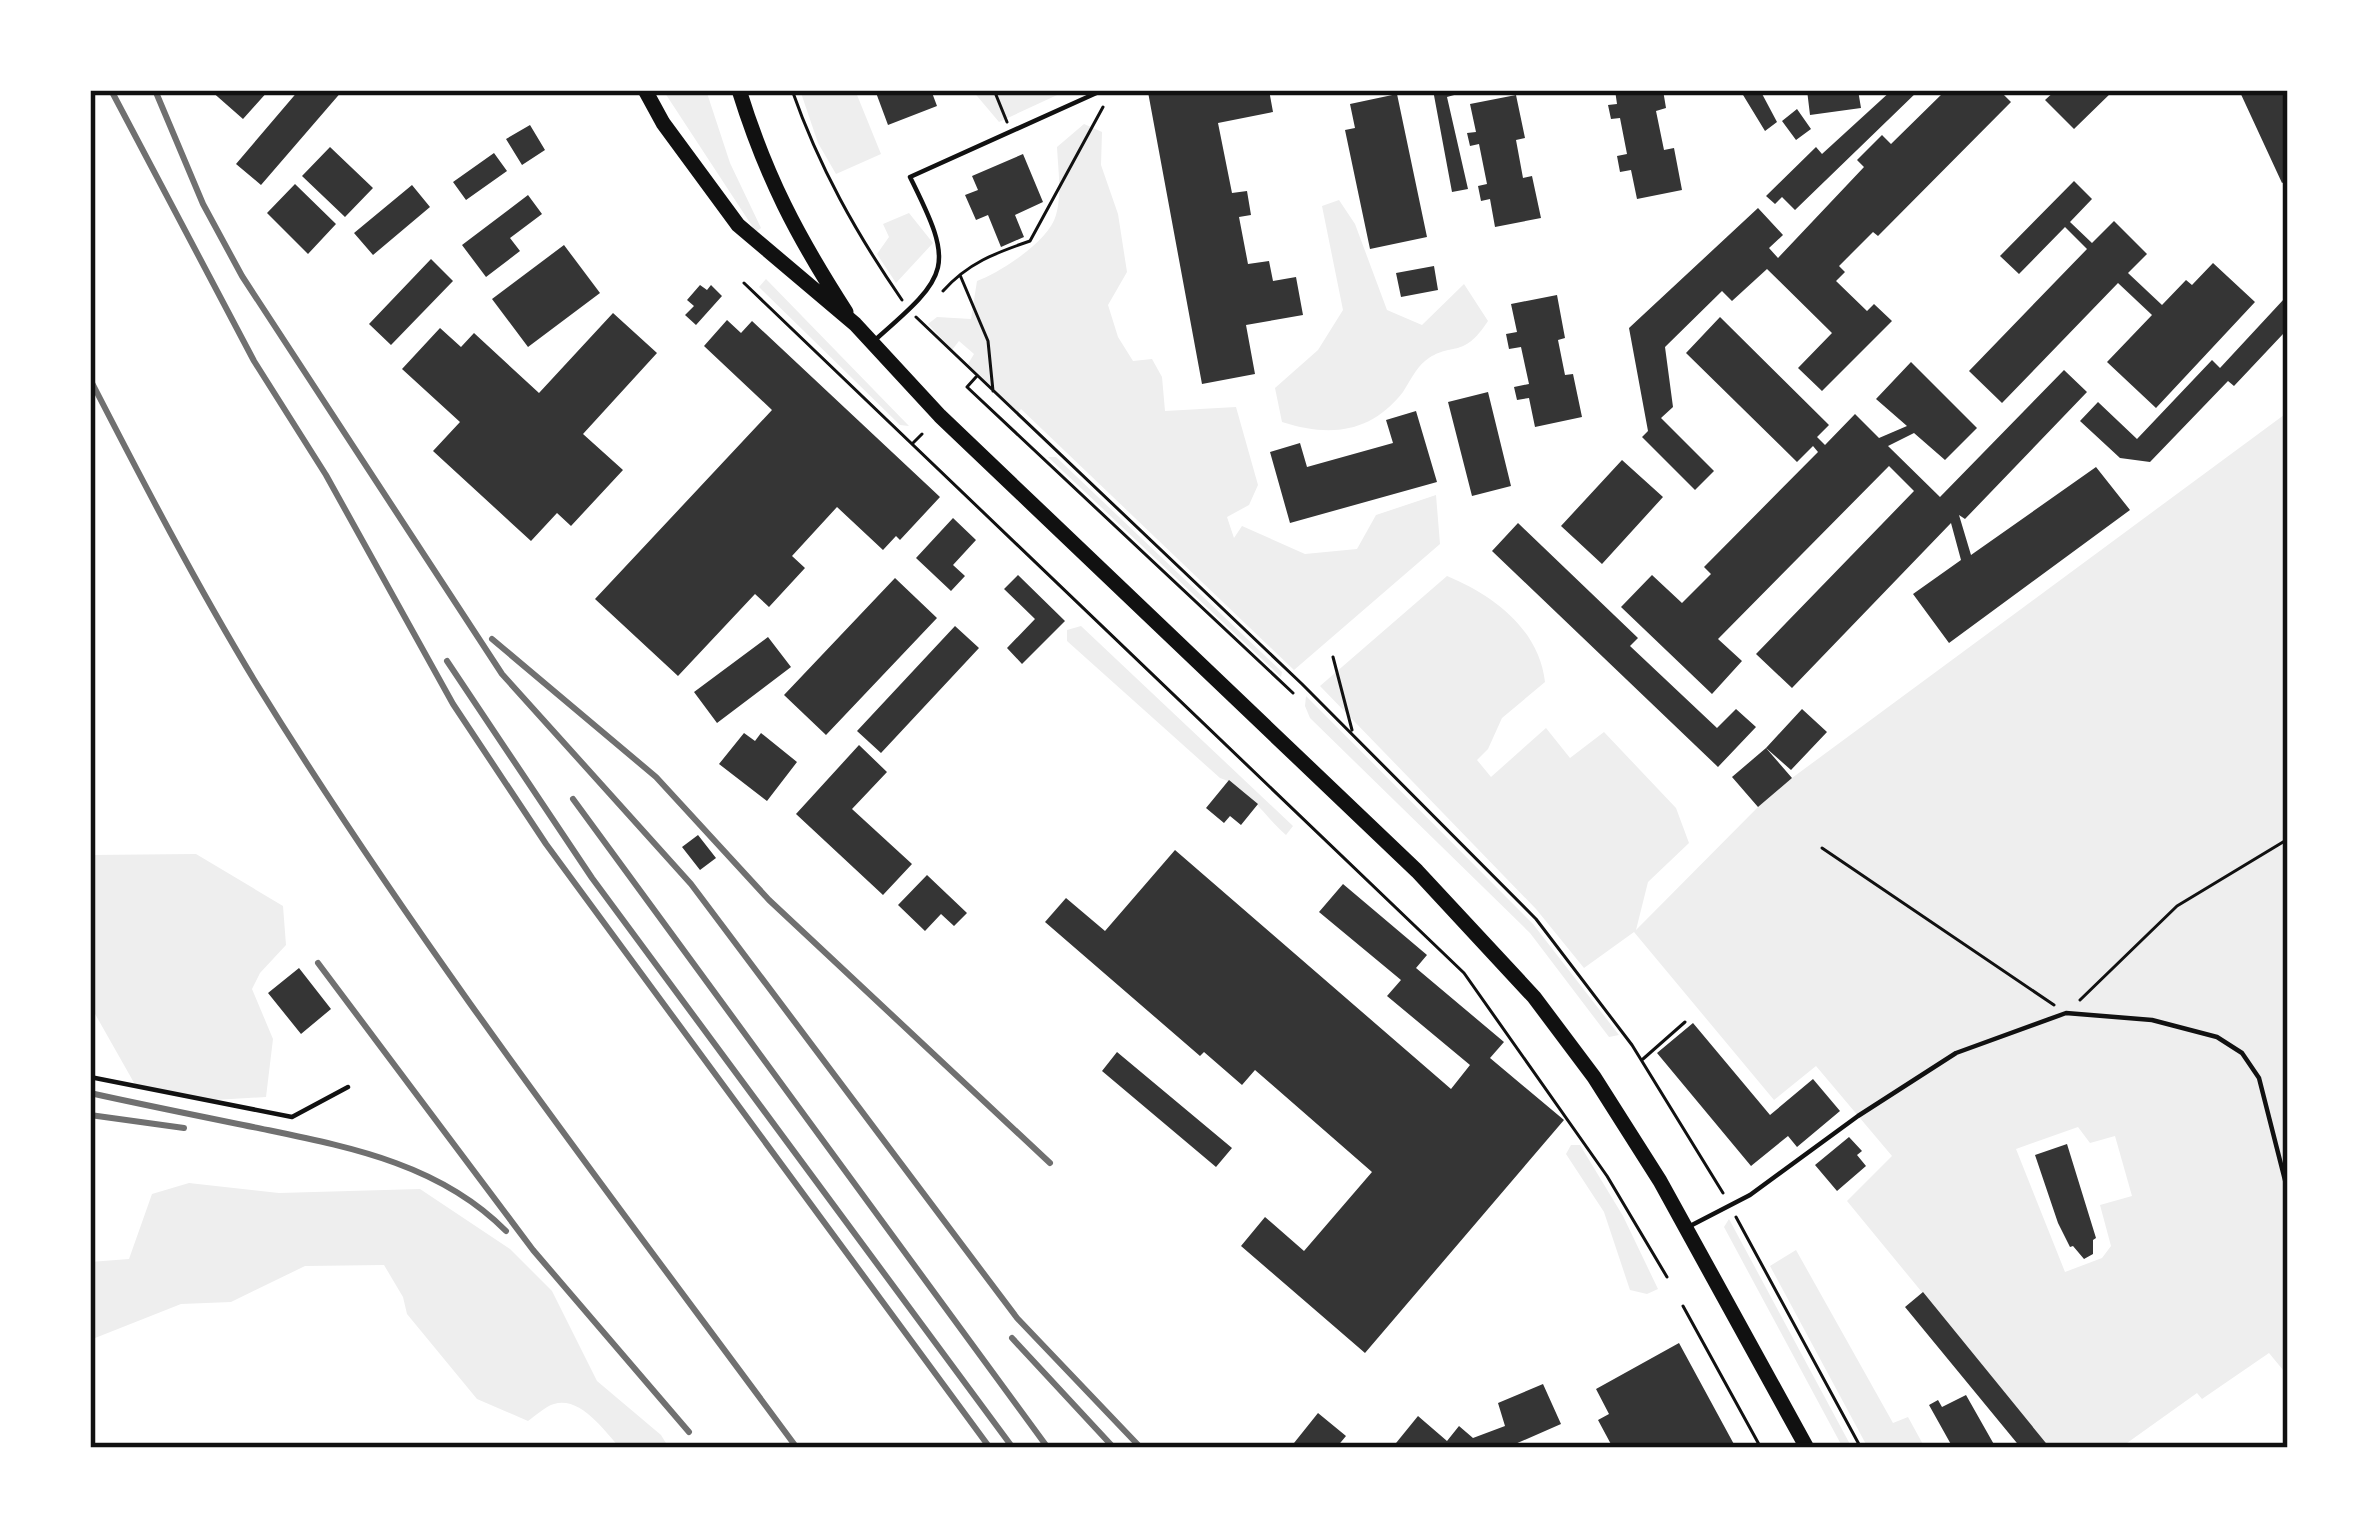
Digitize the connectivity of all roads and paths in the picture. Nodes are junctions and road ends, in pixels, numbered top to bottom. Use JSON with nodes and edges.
{"nodes":[{"id":1,"x":645,"y":90,"type":"edge"},
{"id":2,"x":740,"y":90,"type":"edge"},
{"id":3,"x":792,"y":90,"type":"edge"},
{"id":4,"x":994,"y":90,"type":"edge"},
{"id":5,"x":1103,"y":90,"type":"edge"},
{"id":6,"x":1102,"y":108,"type":"dead end"},
{"id":7,"x":1010,"y":130,"type":"junction"},
{"id":8,"x":744,"y":283,"type":"dead end"},
{"id":9,"x":909,"y":310,"type":"junction"},
{"id":10,"x":854,"y":324,"type":"junction"},
{"id":11,"x":872,"y":342,"type":"junction"},
{"id":12,"x":976,"y":376,"type":"junction"},
{"id":13,"x":993,"y":392,"type":"junction"},
{"id":14,"x":1035,"y":431,"type":"junction"},
{"id":15,"x":922,"y":434,"type":"dead end"},
{"id":16,"x":1024,"y":441,"type":"junction"},
{"id":17,"x":912,"y":445,"type":"junction"},
{"id":18,"x":1333,"y":657,"type":"dead end"},
{"id":19,"x":1293,"y":693,"type":"dead end"},
{"id":20,"x":1354,"y":736,"type":"junction"},
{"id":21,"x":2288,"y":839,"type":"edge"},
{"id":22,"x":1822,"y":848,"type":"dead end"},
{"id":23,"x":2066,"y":1013,"type":"junction"},
{"id":24,"x":1685,"y":1022,"type":"dead end"},
{"id":25,"x":1642,"y":1060,"type":"junction"},
{"id":26,"x":90,"y":1077,"type":"edge"},
{"id":27,"x":349,"y":1087,"type":"dead end"},
{"id":28,"x":2288,"y":1192,"type":"edge"},
{"id":29,"x":1731,"y":1207,"type":"junction"},
{"id":30,"x":1687,"y":1228,"type":"junction"},
{"id":31,"x":1667,"y":1277,"type":"dead end"},
{"id":32,"x":1683,"y":1306,"type":"dead end"},
{"id":33,"x":1761,"y":1448,"type":"edge"},
{"id":34,"x":1807,"y":1448,"type":"edge"},
{"id":35,"x":1861,"y":1448,"type":"edge"}],
"edges":[{"from":1,"to":10,"type":"main road"},
{"from":2,"to":10,"type":"main road"},
{"from":3,"to":9,"type":"path"},
{"from":4,"to":7,"type":"path"},
{"from":5,"to":7,"type":"lane"},
{"from":6,"to":13,"type":"path"},
{"from":7,"to":9,"type":"lane"},
{"from":8,"to":17,"type":"path"},
{"from":9,"to":11,"type":"lane"},
{"from":9,"to":12,"type":"path"},
{"from":10,"to":11,"type":"main road"},
{"from":11,"to":30,"type":"main road"},
{"from":12,"to":13,"type":"path"},
{"from":12,"to":16,"type":"path"},
{"from":13,"to":14,"type":"path"},
{"from":14,"to":16,"type":"path"},
{"from":14,"to":20,"type":"path"},
{"from":15,"to":17,"type":"path"},
{"from":16,"to":19,"type":"path"},
{"from":17,"to":31,"type":"path"},
{"from":18,"to":20,"type":"path"},
{"from":20,"to":25,"type":"path"},
{"from":21,"to":23,"type":"path"},
{"from":22,"to":23,"type":"path"},
{"from":23,"to":28,"type":"lane"},
{"from":23,"to":29,"type":"lane"},
{"from":24,"to":25,"type":"path"},
{"from":25,"to":29,"type":"path"},
{"from":26,"to":27,"type":"lane"},
{"from":29,"to":30,"type":"lane"},
{"from":29,"to":35,"type":"path"},
{"from":30,"to":34,"type":"main road"},
{"from":32,"to":33,"type":"path"}]}
